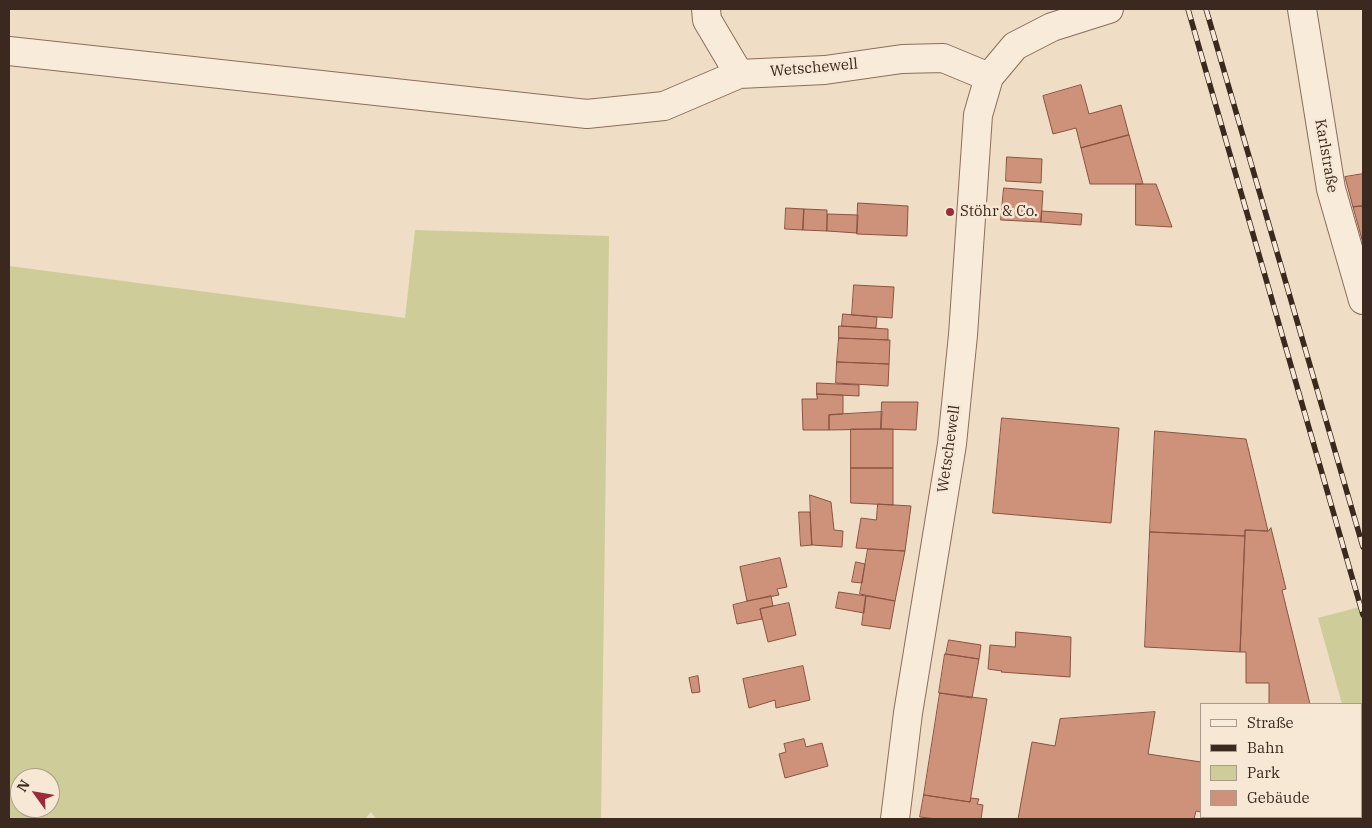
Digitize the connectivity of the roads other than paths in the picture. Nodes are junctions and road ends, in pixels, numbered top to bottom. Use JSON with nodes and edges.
{"nodes":[{"id":1,"x":706,"y":9,"type":"edge"},
{"id":2,"x":1109,"y":9,"type":"edge"},
{"id":3,"x":1302,"y":9,"type":"edge"},
{"id":4,"x":9,"y":51,"type":"edge"},
{"id":5,"x":739,"y":74,"type":"junction"},
{"id":6,"x":989,"y":77,"type":"junction"},
{"id":7,"x":1363,"y":300,"type":"edge"},
{"id":8,"x":895,"y":819,"type":"edge"}],
"edges":[{"from":1,"to":5,"type":"street"},
{"from":2,"to":6,"type":"street","name":"Wetschewell"},
{"from":3,"to":7,"type":"street","name":"Karlstraße"},
{"from":4,"to":5,"type":"street"},
{"from":5,"to":6,"type":"street","name":"Wetschewell"},
{"from":6,"to":8,"type":"street","name":"Wetschewell"}]}
